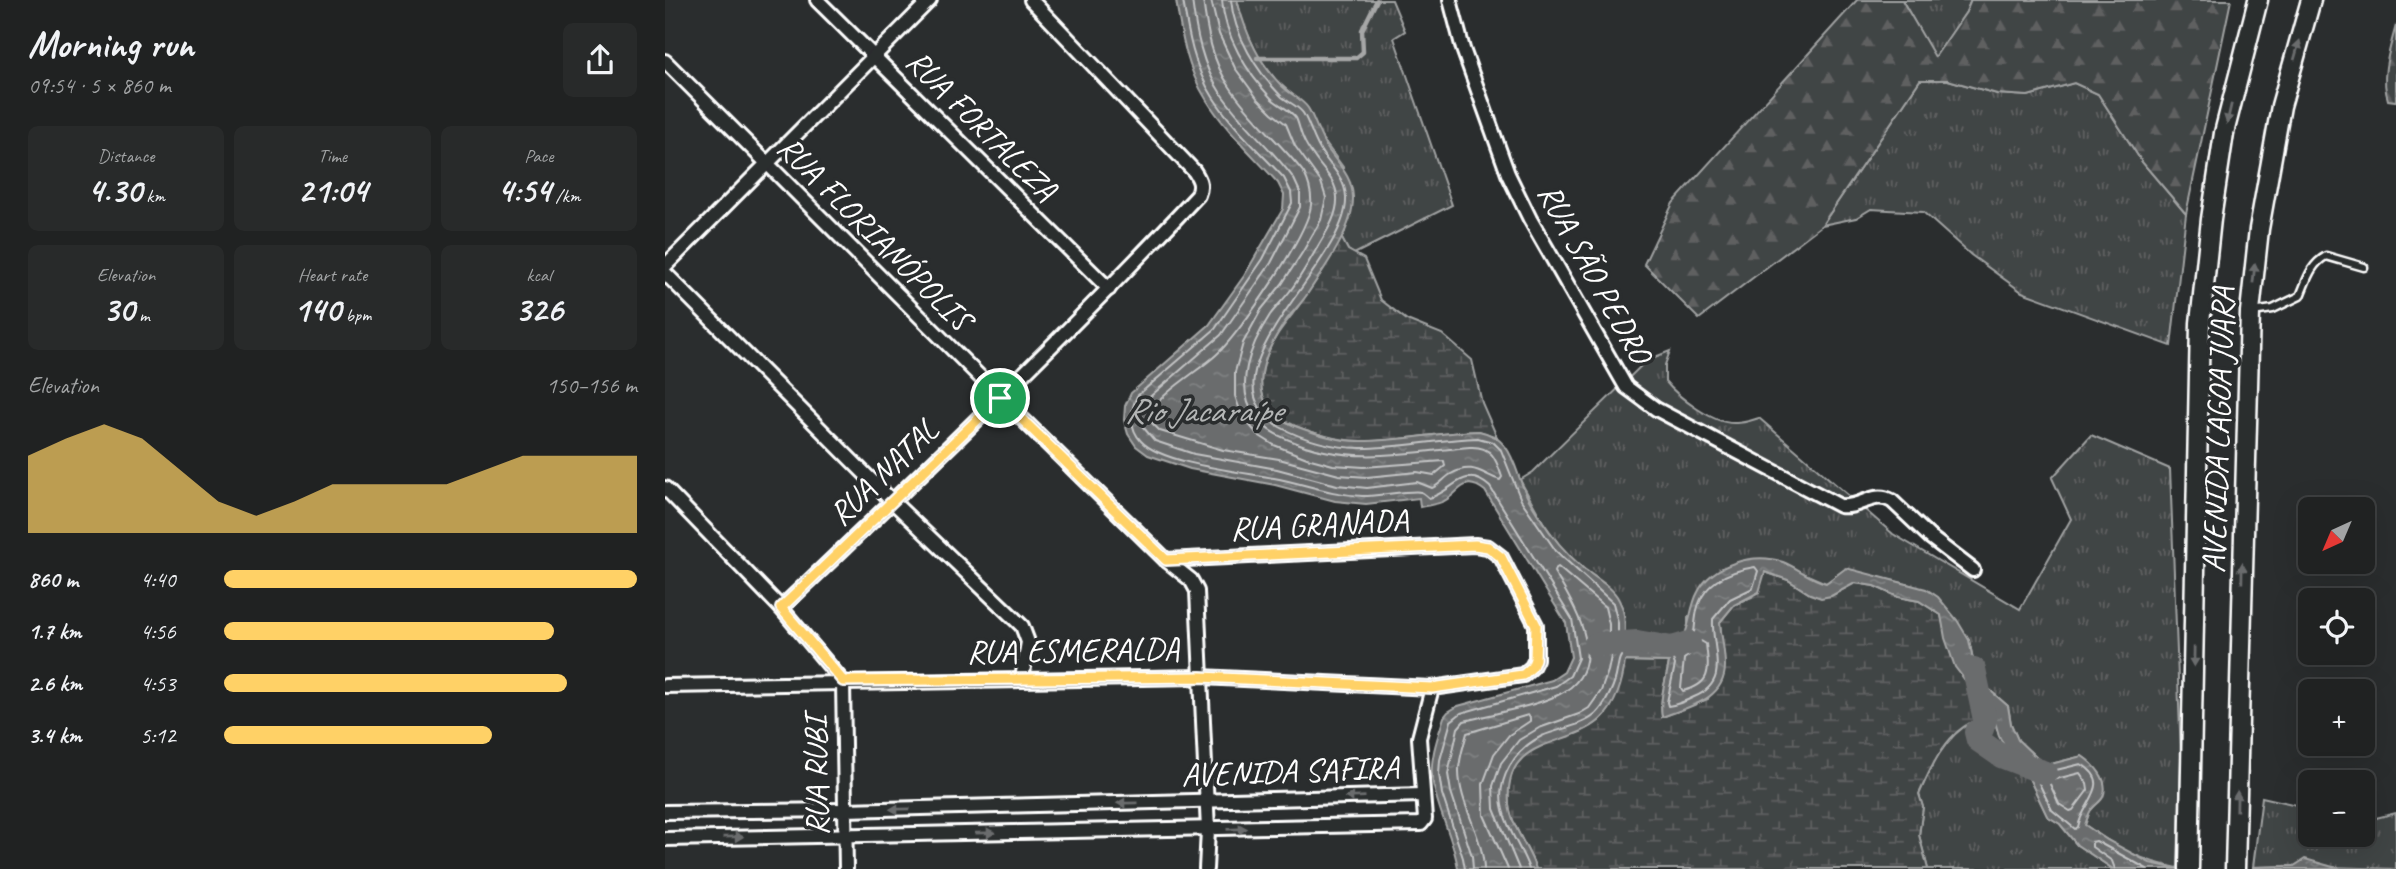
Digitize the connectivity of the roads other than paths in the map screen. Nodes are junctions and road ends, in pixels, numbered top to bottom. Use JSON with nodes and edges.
{"nodes":[{"id":1,"x":817,"y":0,"type":"edge"},
{"id":2,"x":930,"y":0,"type":"edge"},
{"id":3,"x":1031,"y":0,"type":"edge"},
{"id":4,"x":1450,"y":0,"type":"edge"},
{"id":5,"x":2258,"y":0,"type":"edge"},
{"id":6,"x":2311,"y":0,"type":"edge"},
{"id":7,"x":874,"y":58,"type":"junction"},
{"id":8,"x":665,"y":61,"type":"edge"},
{"id":9,"x":767,"y":165,"type":"junction"},
{"id":10,"x":665,"y":266,"type":"edge"},
{"id":11,"x":2364,"y":267,"type":"dead end"},
{"id":12,"x":665,"y":274,"type":"edge"},
{"id":13,"x":1109,"y":289,"type":"junction"},
{"id":14,"x":2251,"y":312,"type":"junction"},
{"id":15,"x":1000,"y":398,"type":"junction"},
{"id":16,"x":665,"y":488,"type":"edge"},
{"id":17,"x":893,"y":502,"type":"junction"},
{"id":18,"x":1166,"y":560,"type":"junction"},
{"id":19,"x":1973,"y":570,"type":"dead end"},
{"id":20,"x":781,"y":608,"type":"junction"},
{"id":21,"x":1523,"y":675,"type":"joint"},
{"id":22,"x":1201,"y":677,"type":"junction"},
{"id":23,"x":1022,"y":679,"type":"junction"},
{"id":24,"x":843,"y":681,"type":"junction"},
{"id":25,"x":665,"y":686,"type":"edge"},
{"id":26,"x":1432,"y":688,"type":"junction"},
{"id":27,"x":1423,"y":795,"type":"junction"},
{"id":28,"x":1207,"y":801,"type":"junction"},
{"id":29,"x":845,"y":810,"type":"junction"},
{"id":30,"x":665,"y":812,"type":"edge"},
{"id":31,"x":1208,"y":830,"type":"junction"},
{"id":32,"x":846,"y":836,"type":"junction"},
{"id":33,"x":665,"y":839,"type":"edge"},
{"id":34,"x":846,"y":869,"type":"edge"},
{"id":35,"x":1206,"y":869,"type":"edge"},
{"id":36,"x":2189,"y":869,"type":"edge"},
{"id":37,"x":2235,"y":869,"type":"edge"}],
"edges":[{"from":1,"to":7,"type":"street","name":"RUA FORTALEZA"},
{"from":2,"to":7,"type":"street"},
{"from":3,"to":13,"type":"street","name":"RUA NATAL"},
{"from":4,"to":19,"type":"street","name":"RUA SÃO PEDRO"},
{"from":5,"to":36,"type":"main road","name":"AVENIDA LAGOA JUARA","one_way":true},
{"from":14,"to":6,"type":"main road","name":"AVENIDA LAGOA JUARA","one_way":true},
{"from":7,"to":9,"type":"street"},
{"from":7,"to":13,"type":"street","name":"RUA FORTALEZA"},
{"from":8,"to":9,"type":"street","name":"RUA FLORIANÓPOLIS"},
{"from":9,"to":10,"type":"street"},
{"from":9,"to":15,"type":"street","name":"RUA FLORIANÓPOLIS"},
{"from":11,"to":14,"type":"lane"},
{"from":12,"to":17,"type":"street"},
{"from":13,"to":15,"type":"street","name":"RUA NATAL"},
{"from":37,"to":14,"type":"main road","name":"AVENIDA LAGOA JUARA","one_way":true},
{"from":15,"to":17,"type":"street","name":"RUA NATAL"},
{"from":15,"to":18,"type":"street","name":"RUA FLORIANÓPOLIS"},
{"from":16,"to":20,"type":"street"},
{"from":17,"to":20,"type":"street","name":"RUA NATAL"},
{"from":17,"to":23,"type":"street"},
{"from":18,"to":21,"type":"street","name":"RUA GRANADA"},
{"from":18,"to":22,"type":"street","name":"RUA FLORIANÓPOLIS"},
{"from":20,"to":24,"type":"street"},
{"from":21,"to":26,"type":"street","name":"RUA ESMERALDA"},
{"from":22,"to":23,"type":"street","name":"RUA ESMERALDA"},
{"from":22,"to":26,"type":"street","name":"RUA ESMERALDA"},
{"from":22,"to":28,"type":"street"},
{"from":23,"to":24,"type":"street","name":"RUA ESMERALDA"},
{"from":24,"to":25,"type":"street","name":"RUA ESMERALDA"},
{"from":24,"to":29,"type":"street","name":"RUA RUBI"},
{"from":26,"to":27,"type":"street"},
{"from":27,"to":28,"type":"street","name":"AVENIDA SAFIRA","one_way":true},
{"from":31,"to":27,"type":"street","name":"AVENIDA SAFIRA","one_way":true},
{"from":28,"to":29,"type":"street","name":"AVENIDA SAFIRA","one_way":true},
{"from":28,"to":31,"type":"street"},
{"from":29,"to":30,"type":"street","name":"AVENIDA SAFIRA"},
{"from":29,"to":32,"type":"street","name":"RUA RUBI"},
{"from":32,"to":31,"type":"street","name":"AVENIDA SAFIRA","one_way":true},
{"from":31,"to":35,"type":"street"},
{"from":33,"to":32,"type":"street","name":"AVENIDA SAFIRA","one_way":true},
{"from":32,"to":34,"type":"street","name":"RUA RUBI"}]}
